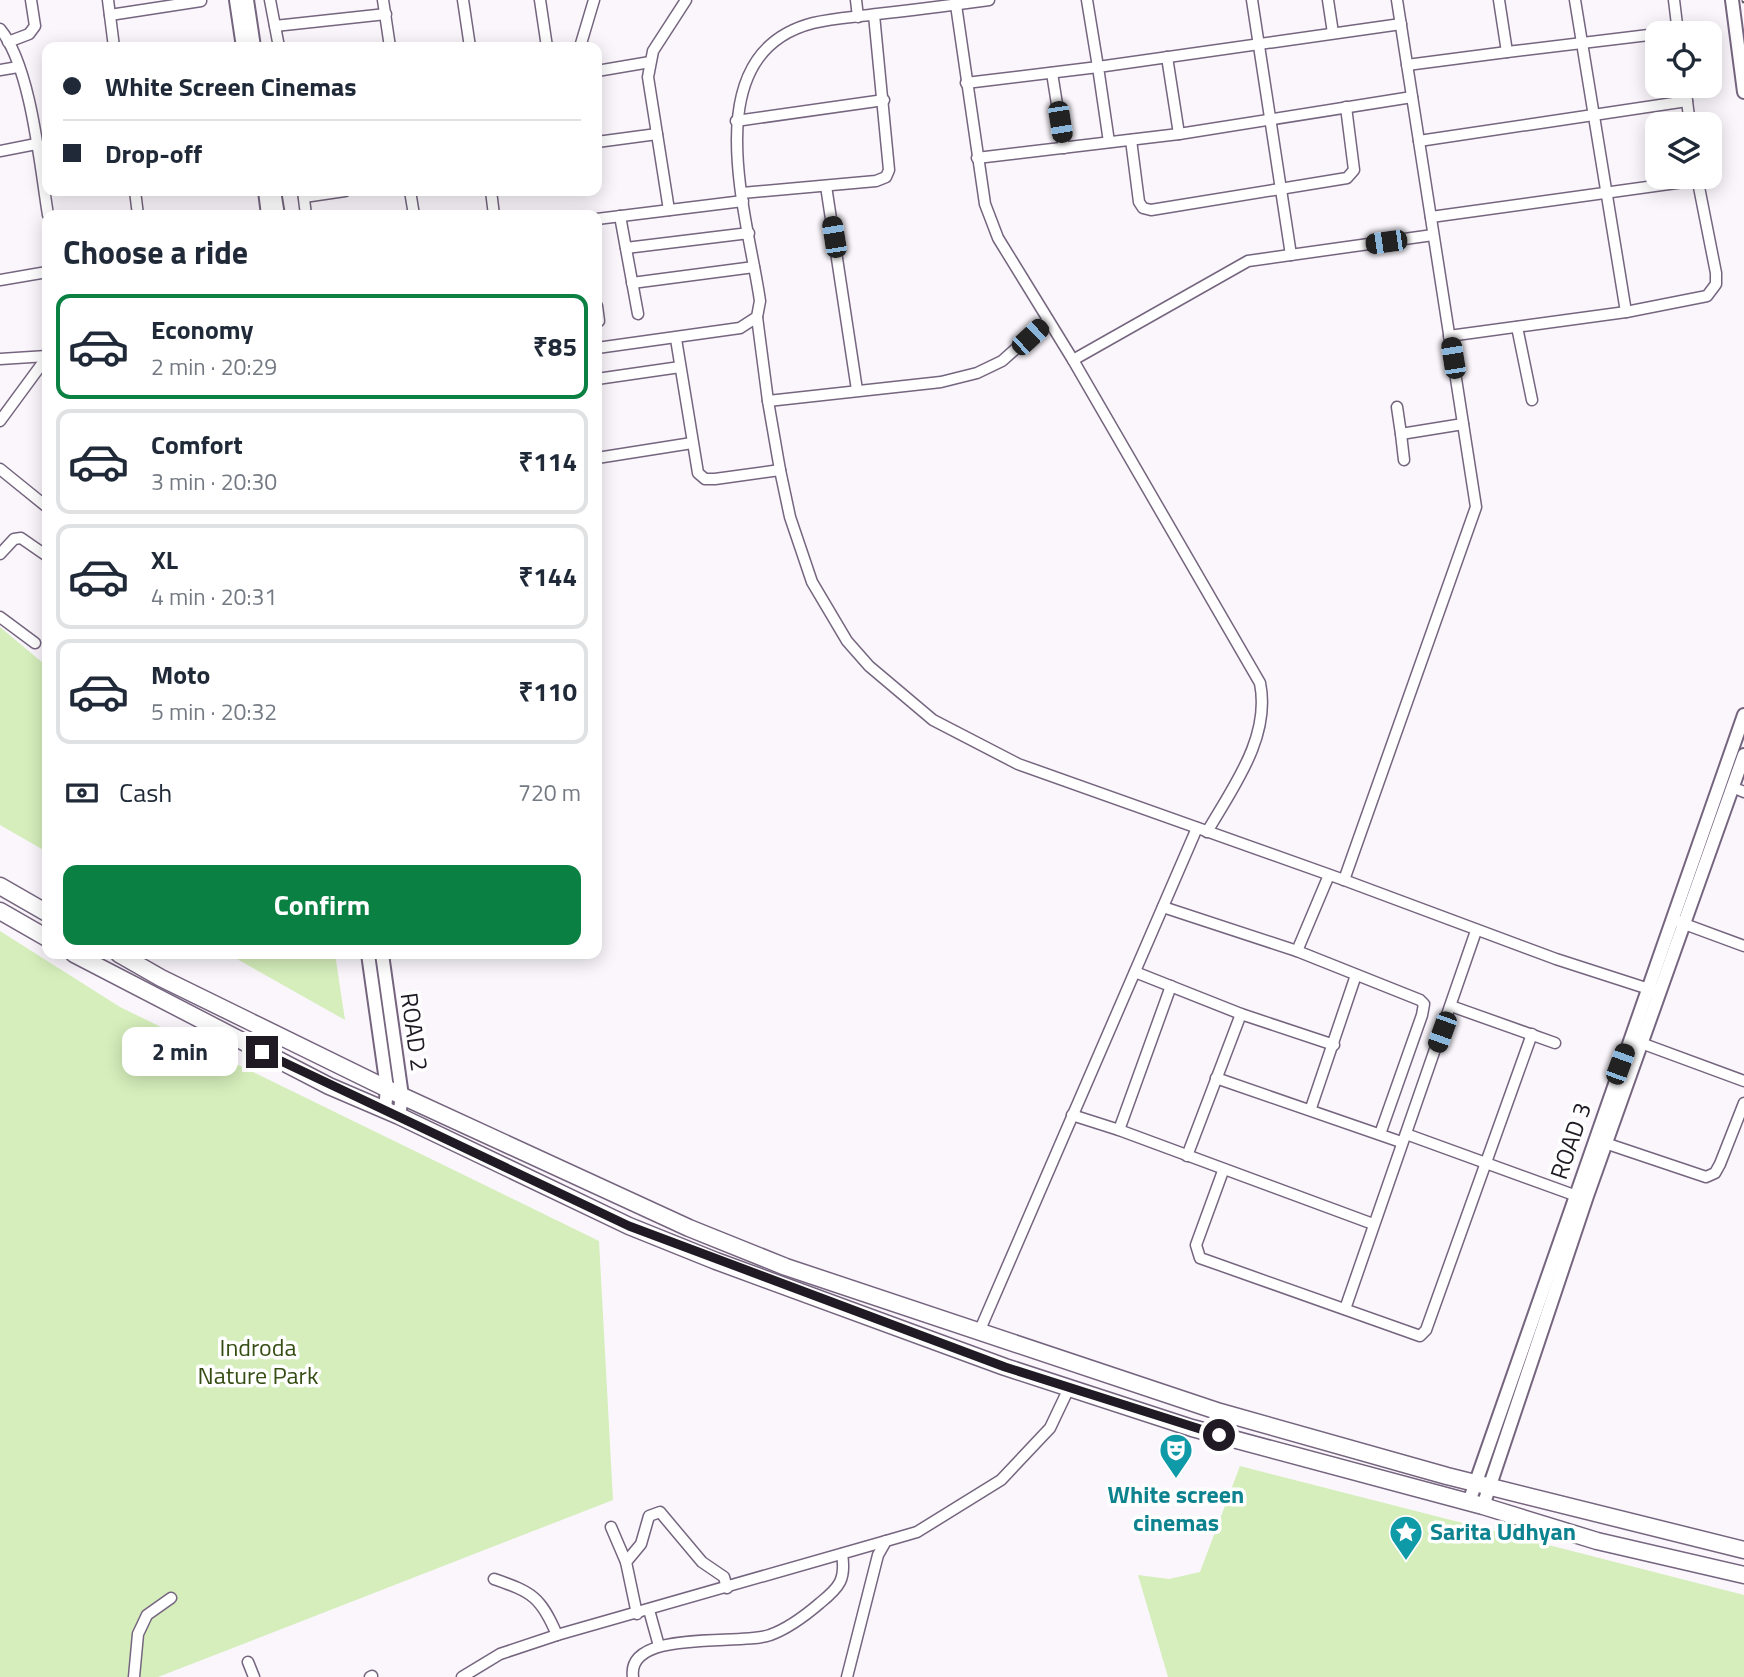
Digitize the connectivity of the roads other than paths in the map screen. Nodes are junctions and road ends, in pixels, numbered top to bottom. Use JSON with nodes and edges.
{"nodes":[{"id":1,"x":31,"y":0,"type":"edge"},
{"id":2,"x":108,"y":0,"type":"edge"},
{"id":3,"x":236,"y":0,"type":"edge"},
{"id":4,"x":247,"y":0,"type":"edge"},
{"id":5,"x":270,"y":0,"type":"edge"},
{"id":6,"x":383,"y":0,"type":"edge"},
{"id":7,"x":463,"y":0,"type":"edge"},
{"id":8,"x":540,"y":0,"type":"edge"},
{"id":9,"x":594,"y":0,"type":"edge"},
{"id":10,"x":686,"y":0,"type":"edge"},
{"id":11,"x":856,"y":0,"type":"edge"},
{"id":12,"x":989,"y":0,"type":"edge"},
{"id":13,"x":1087,"y":0,"type":"edge"},
{"id":14,"x":1252,"y":0,"type":"edge"},
{"id":15,"x":1328,"y":0,"type":"edge"},
{"id":16,"x":1397,"y":0,"type":"edge"},
{"id":17,"x":1499,"y":0,"type":"edge"},
{"id":18,"x":1576,"y":0,"type":"edge"},
{"id":19,"x":1674,"y":0,"type":"edge"},
{"id":20,"x":1732,"y":0,"type":"edge"},
{"id":21,"x":201,"y":1,"type":"edge"},
{"id":22,"x":949,"y":3,"type":"edge"},
{"id":23,"x":386,"y":14,"type":"junction"},
{"id":24,"x":110,"y":15,"type":"junction"},
{"id":25,"x":874,"y":15,"type":"junction"},
{"id":26,"x":858,"y":16,"type":"junction"},
{"id":27,"x":1677,"y":21,"type":"edge"},
{"id":28,"x":1401,"y":24,"type":"junction"},
{"id":29,"x":275,"y":26,"type":"junction"},
{"id":30,"x":0,"y":29,"type":"edge"},
{"id":31,"x":1333,"y":33,"type":"junction"},
{"id":32,"x":1645,"y":35,"type":"edge"},
{"id":33,"x":8,"y":42,"type":"junction"},
{"id":34,"x":113,"y":42,"type":"edge"},
{"id":35,"x":242,"y":42,"type":"edge"},
{"id":36,"x":253,"y":42,"type":"edge"},
{"id":37,"x":278,"y":42,"type":"edge"},
{"id":38,"x":389,"y":42,"type":"edge"},
{"id":39,"x":469,"y":42,"type":"edge"},
{"id":40,"x":546,"y":42,"type":"edge"},
{"id":41,"x":581,"y":42,"type":"edge"},
{"id":42,"x":1583,"y":42,"type":"junction"},
{"id":43,"x":1258,"y":44,"type":"junction"},
{"id":44,"x":1507,"y":51,"type":"junction"},
{"id":45,"x":1167,"y":57,"type":"junction"},
{"id":46,"x":650,"y":62,"type":"junction"},
{"id":47,"x":1407,"y":65,"type":"junction"},
{"id":48,"x":18,"y":67,"type":"junction"},
{"id":49,"x":1098,"y":67,"type":"junction"},
{"id":50,"x":0,"y":70,"type":"edge"},
{"id":51,"x":602,"y":70,"type":"edge"},
{"id":52,"x":1052,"y":73,"type":"junction"},
{"id":53,"x":966,"y":83,"type":"junction"},
{"id":54,"x":1744,"y":92,"type":"edge"},
{"id":55,"x":1412,"y":97,"type":"junction"},
{"id":56,"x":1687,"y":98,"type":"edge"},
{"id":57,"x":884,"y":100,"type":"junction"},
{"id":58,"x":1687,"y":101,"type":"junction"},
{"id":59,"x":1346,"y":107,"type":"junction"},
{"id":60,"x":1688,"y":112,"type":"edge"},
{"id":61,"x":1594,"y":114,"type":"junction"},
{"id":62,"x":1269,"y":120,"type":"junction"},
{"id":63,"x":736,"y":121,"type":"junction"},
{"id":64,"x":657,"y":134,"type":"junction"},
{"id":65,"x":1179,"y":134,"type":"junction"},
{"id":66,"x":1131,"y":140,"type":"junction"},
{"id":67,"x":602,"y":141,"type":"edge"},
{"id":68,"x":1419,"y":141,"type":"junction"},
{"id":69,"x":1109,"y":142,"type":"junction"},
{"id":70,"x":36,"y":144,"type":"junction"},
{"id":71,"x":1064,"y":148,"type":"junction"},
{"id":72,"x":0,"y":151,"type":"edge"},
{"id":73,"x":977,"y":158,"type":"junction"},
{"id":74,"x":42,"y":166,"type":"edge"},
{"id":75,"x":826,"y":186,"type":"junction"},
{"id":76,"x":1645,"y":187,"type":"edge"},
{"id":77,"x":1280,"y":188,"type":"junction"},
{"id":78,"x":1700,"y":189,"type":"edge"},
{"id":79,"x":1607,"y":193,"type":"junction"},
{"id":80,"x":743,"y":197,"type":"junction"},
{"id":81,"x":669,"y":210,"type":"junction"},
{"id":82,"x":620,"y":216,"type":"junction"},
{"id":83,"x":1431,"y":217,"type":"junction"},
{"id":84,"x":602,"y":218,"type":"edge"},
{"id":85,"x":749,"y":233,"type":"junction"},
{"id":86,"x":1433,"y":235,"type":"junction"},
{"id":87,"x":626,"y":248,"type":"junction"},
{"id":88,"x":1291,"y":255,"type":"junction"},
{"id":89,"x":754,"y":267,"type":"junction"},
{"id":90,"x":42,"y":273,"type":"edge"},
{"id":91,"x":0,"y":280,"type":"edge"},
{"id":92,"x":632,"y":283,"type":"junction"},
{"id":93,"x":1626,"y":312,"type":"junction"},
{"id":94,"x":638,"y":314,"type":"dead end"},
{"id":95,"x":757,"y":317,"type":"junction"},
{"id":96,"x":1048,"y":320,"type":"junction"},
{"id":97,"x":1517,"y":327,"type":"junction"},
{"id":98,"x":1449,"y":336,"type":"junction"},
{"id":99,"x":676,"y":339,"type":"junction"},
{"id":100,"x":602,"y":347,"type":"edge"},
{"id":101,"x":42,"y":357,"type":"edge"},
{"id":102,"x":0,"y":359,"type":"edge"},
{"id":103,"x":1073,"y":360,"type":"junction"},
{"id":104,"x":42,"y":363,"type":"edge"},
{"id":105,"x":680,"y":367,"type":"junction"},
{"id":106,"x":602,"y":378,"type":"edge"},
{"id":107,"x":857,"y":390,"type":"junction"},
{"id":108,"x":1532,"y":400,"type":"dead end"},
{"id":109,"x":768,"y":401,"type":"junction"},
{"id":110,"x":1397,"y":407,"type":"dead end"},
{"id":111,"x":2,"y":415,"type":"edge"},
{"id":112,"x":1463,"y":424,"type":"junction"},
{"id":113,"x":1401,"y":434,"type":"junction"},
{"id":114,"x":692,"y":443,"type":"junction"},
{"id":115,"x":602,"y":457,"type":"edge"},
{"id":116,"x":1404,"y":460,"type":"dead end"},
{"id":117,"x":0,"y":469,"type":"edge"},
{"id":118,"x":780,"y":470,"type":"junction"},
{"id":119,"x":42,"y":503,"type":"edge"},
{"id":120,"x":42,"y":553,"type":"edge"},
{"id":121,"x":0,"y":554,"type":"edge"},
{"id":122,"x":0,"y":617,"type":"edge"},
{"id":123,"x":35,"y":643,"type":"dead end"},
{"id":124,"x":1744,"y":715,"type":"edge"},
{"id":125,"x":1744,"y":755,"type":"edge"},
{"id":126,"x":1738,"y":789,"type":"edge"},
{"id":127,"x":1196,"y":828,"type":"junction"},
{"id":128,"x":1208,"y":832,"type":"junction"},
{"id":129,"x":1329,"y":875,"type":"junction"},
{"id":130,"x":1345,"y":880,"type":"junction"},
{"id":131,"x":0,"y":886,"type":"edge"},
{"id":132,"x":1163,"y":907,"type":"junction"},
{"id":133,"x":42,"y":910,"type":"edge"},
{"id":134,"x":0,"y":911,"type":"edge"},
{"id":135,"x":1677,"y":921,"type":"junction"},
{"id":136,"x":1476,"y":931,"type":"junction"},
{"id":137,"x":42,"y":935,"type":"edge"},
{"id":138,"x":1744,"y":946,"type":"edge"},
{"id":139,"x":1297,"y":951,"type":"junction"},
{"id":140,"x":84,"y":959,"type":"edge"},
{"id":141,"x":129,"y":959,"type":"edge"},
{"id":142,"x":369,"y":959,"type":"edge"},
{"id":143,"x":382,"y":959,"type":"edge"},
{"id":144,"x":1135,"y":972,"type":"junction"},
{"id":145,"x":1356,"y":975,"type":"junction"},
{"id":146,"x":1171,"y":986,"type":"junction"},
{"id":147,"x":1653,"y":990,"type":"junction"},
{"id":148,"x":1451,"y":1006,"type":"junction"},
{"id":149,"x":1241,"y":1014,"type":"junction"},
{"id":150,"x":1532,"y":1034,"type":"junction"},
{"id":151,"x":1555,"y":1043,"type":"dead end"},
{"id":152,"x":1641,"y":1043,"type":"junction"},
{"id":153,"x":1334,"y":1045,"type":"junction"},
{"id":154,"x":1216,"y":1078,"type":"junction"},
{"id":155,"x":1744,"y":1081,"type":"edge"},
{"id":156,"x":395,"y":1092,"type":"junction"},
{"id":157,"x":1744,"y":1103,"type":"edge"},
{"id":158,"x":1311,"y":1108,"type":"junction"},
{"id":159,"x":392,"y":1113,"type":"junction"},
{"id":160,"x":1072,"y":1115,"type":"junction"},
{"id":161,"x":1119,"y":1130,"type":"junction"},
{"id":162,"x":1380,"y":1134,"type":"junction"},
{"id":163,"x":1403,"y":1138,"type":"junction"},
{"id":164,"x":1600,"y":1141,"type":"junction"},
{"id":165,"x":1187,"y":1156,"type":"junction"},
{"id":166,"x":1486,"y":1162,"type":"junction"},
{"id":167,"x":1223,"y":1171,"type":"junction"},
{"id":168,"x":1574,"y":1195,"type":"junction"},
{"id":169,"x":1373,"y":1224,"type":"junction"},
{"id":170,"x":1345,"y":1310,"type":"junction"},
{"id":171,"x":979,"y":1332,"type":"junction"},
{"id":172,"x":1094,"y":1370,"type":"junction"},
{"id":173,"x":1069,"y":1388,"type":"junction"},
{"id":174,"x":1086,"y":1393,"type":"junction"},
{"id":175,"x":1482,"y":1485,"type":"junction"},
{"id":176,"x":1476,"y":1504,"type":"junction"},
{"id":177,"x":611,"y":1527,"type":"dead end"},
{"id":178,"x":886,"y":1541,"type":"junction"},
{"id":179,"x":1744,"y":1550,"type":"edge"},
{"id":180,"x":842,"y":1554,"type":"junction"},
{"id":181,"x":626,"y":1562,"type":"junction"},
{"id":182,"x":1744,"y":1575,"type":"edge"},
{"id":183,"x":494,"y":1579,"type":"dead end"},
{"id":184,"x":727,"y":1588,"type":"junction"},
{"id":185,"x":171,"y":1598,"type":"dead end"},
{"id":186,"x":649,"y":1610,"type":"junction"},
{"id":187,"x":637,"y":1614,"type":"junction"},
{"id":188,"x":557,"y":1635,"type":"junction"},
{"id":189,"x":659,"y":1646,"type":"junction"},
{"id":190,"x":248,"y":1662,"type":"dead end"},
{"id":191,"x":134,"y":1677,"type":"edge"},
{"id":192,"x":254,"y":1677,"type":"edge"},
{"id":193,"x":462,"y":1677,"type":"edge"},
{"id":194,"x":633,"y":1677,"type":"edge"},
{"id":195,"x":847,"y":1677,"type":"edge"}],
"edges":[{"from":1,"to":33,"type":"street"},
{"from":2,"to":24,"type":"street"},
{"from":3,"to":35,"type":"street"},
{"from":4,"to":36,"type":"street"},
{"from":5,"to":29,"type":"street"},
{"from":6,"to":23,"type":"street"},
{"from":7,"to":39,"type":"street"},
{"from":8,"to":40,"type":"street"},
{"from":9,"to":41,"type":"street"},
{"from":10,"to":46,"type":"street"},
{"from":11,"to":26,"type":"street"},
{"from":12,"to":22,"type":"street"},
{"from":13,"to":49,"type":"street"},
{"from":14,"to":43,"type":"street"},
{"from":15,"to":31,"type":"street"},
{"from":16,"to":28,"type":"street"},
{"from":17,"to":44,"type":"street"},
{"from":18,"to":42,"type":"street"},
{"from":19,"to":27,"type":"street"},
{"from":20,"to":54,"type":"street"},
{"from":21,"to":24,"type":"street"},
{"from":22,"to":25,"type":"street"},
{"from":22,"to":53,"type":"street"},
{"from":23,"to":29,"type":"street"},
{"from":23,"to":38,"type":"street"},
{"from":24,"to":34,"type":"street"},
{"from":25,"to":26,"type":"street"},
{"from":25,"to":57,"type":"street"},
{"from":26,"to":63,"type":"street"},
{"from":28,"to":31,"type":"street"},
{"from":28,"to":47,"type":"street"},
{"from":29,"to":37,"type":"street"},
{"from":30,"to":33,"type":"street"},
{"from":31,"to":43,"type":"street"},
{"from":32,"to":42,"type":"street"},
{"from":33,"to":48,"type":"street"},
{"from":42,"to":44,"type":"street"},
{"from":42,"to":61,"type":"street"},
{"from":43,"to":45,"type":"street"},
{"from":43,"to":62,"type":"street"},
{"from":44,"to":47,"type":"street"},
{"from":45,"to":49,"type":"street"},
{"from":45,"to":65,"type":"street"},
{"from":46,"to":51,"type":"street"},
{"from":46,"to":64,"type":"street"},
{"from":47,"to":55,"type":"street"},
{"from":48,"to":50,"type":"street"},
{"from":48,"to":70,"type":"street"},
{"from":49,"to":52,"type":"street"},
{"from":49,"to":69,"type":"street"},
{"from":52,"to":53,"type":"street"},
{"from":52,"to":71,"type":"street"},
{"from":53,"to":73,"type":"street"},
{"from":55,"to":59,"type":"street"},
{"from":55,"to":68,"type":"street"},
{"from":56,"to":58,"type":"street"},
{"from":57,"to":63,"type":"street"},
{"from":57,"to":75,"type":"street"},
{"from":58,"to":60,"type":"street"},
{"from":58,"to":61,"type":"street"},
{"from":59,"to":62,"type":"street"},
{"from":59,"to":77,"type":"street"},
{"from":61,"to":68,"type":"street"},
{"from":61,"to":79,"type":"street"},
{"from":62,"to":65,"type":"street"},
{"from":62,"to":77,"type":"street"},
{"from":63,"to":80,"type":"street"},
{"from":64,"to":67,"type":"street"},
{"from":64,"to":81,"type":"street"},
{"from":65,"to":66,"type":"street"},
{"from":66,"to":69,"type":"street"},
{"from":66,"to":77,"type":"street"},
{"from":68,"to":83,"type":"street"},
{"from":69,"to":71,"type":"street"},
{"from":70,"to":72,"type":"street"},
{"from":70,"to":74,"type":"street"},
{"from":71,"to":73,"type":"street"},
{"from":73,"to":96,"type":"street"},
{"from":75,"to":80,"type":"street"},
{"from":75,"to":107,"type":"street"},
{"from":76,"to":79,"type":"street"},
{"from":77,"to":88,"type":"street"},
{"from":78,"to":93,"type":"street"},
{"from":79,"to":83,"type":"street"},
{"from":79,"to":93,"type":"street"},
{"from":80,"to":81,"type":"street"},
{"from":80,"to":85,"type":"street"},
{"from":81,"to":82,"type":"street"},
{"from":82,"to":84,"type":"street"},
{"from":82,"to":87,"type":"street"},
{"from":83,"to":86,"type":"street"},
{"from":85,"to":87,"type":"street"},
{"from":85,"to":89,"type":"street"},
{"from":86,"to":88,"type":"street"},
{"from":86,"to":98,"type":"street"},
{"from":87,"to":92,"type":"street"},
{"from":88,"to":103,"type":"street"},
{"from":89,"to":92,"type":"street"},
{"from":89,"to":95,"type":"street"},
{"from":90,"to":91,"type":"street"},
{"from":92,"to":94,"type":"street"},
{"from":93,"to":97,"type":"street"},
{"from":95,"to":99,"type":"street"},
{"from":95,"to":109,"type":"street"},
{"from":96,"to":103,"type":"street"},
{"from":96,"to":107,"type":"street"},
{"from":97,"to":98,"type":"street"},
{"from":97,"to":108,"type":"street"},
{"from":98,"to":112,"type":"street"},
{"from":99,"to":100,"type":"street"},
{"from":99,"to":105,"type":"street"},
{"from":101,"to":102,"type":"street"},
{"from":103,"to":128,"type":"street"},
{"from":104,"to":111,"type":"street"},
{"from":105,"to":106,"type":"street"},
{"from":105,"to":114,"type":"street"},
{"from":107,"to":109,"type":"street"},
{"from":109,"to":118,"type":"street"},
{"from":110,"to":113,"type":"street"},
{"from":112,"to":113,"type":"street"},
{"from":112,"to":130,"type":"street"},
{"from":113,"to":116,"type":"street"},
{"from":114,"to":115,"type":"street"},
{"from":114,"to":118,"type":"street"},
{"from":117,"to":119,"type":"street"},
{"from":118,"to":127,"type":"street"},
{"from":120,"to":121,"type":"street"},
{"from":122,"to":123,"type":"street"},
{"from":124,"to":135,"type":"street","name":"ROAD 3"},
{"from":125,"to":126,"type":"street","name":"ROAD 3"},
{"from":126,"to":135,"type":"street","name":"ROAD 3"},
{"from":127,"to":128,"type":"street"},
{"from":127,"to":132,"type":"street"},
{"from":128,"to":129,"type":"street"},
{"from":129,"to":130,"type":"street"},
{"from":129,"to":139,"type":"street"},
{"from":130,"to":136,"type":"street"},
{"from":131,"to":133,"type":"highway"},
{"from":132,"to":139,"type":"street"},
{"from":132,"to":144,"type":"street"},
{"from":134,"to":137,"type":"highway"},
{"from":135,"to":138,"type":"street"},
{"from":135,"to":147,"type":"street","name":"ROAD 3"},
{"from":136,"to":147,"type":"street"},
{"from":136,"to":148,"type":"street"},
{"from":139,"to":145,"type":"street"},
{"from":140,"to":159,"type":"highway"},
{"from":141,"to":156,"type":"highway"},
{"from":142,"to":156,"type":"street","name":"ROAD 2"},
{"from":143,"to":156,"type":"street","name":"ROAD 2"},
{"from":144,"to":146,"type":"street"},
{"from":144,"to":160,"type":"street"},
{"from":145,"to":153,"type":"street"},
{"from":145,"to":162,"type":"street"},
{"from":146,"to":149,"type":"street"},
{"from":146,"to":161,"type":"street"},
{"from":147,"to":152,"type":"street","name":"ROAD 3"},
{"from":147,"to":164,"type":"street","name":"ROAD 3"},
{"from":148,"to":150,"type":"street"},
{"from":148,"to":163,"type":"street"},
{"from":149,"to":153,"type":"street"},
{"from":149,"to":154,"type":"street"},
{"from":150,"to":151,"type":"street"},
{"from":150,"to":166,"type":"street"},
{"from":152,"to":155,"type":"street"},
{"from":152,"to":164,"type":"street","name":"ROAD 3"},
{"from":153,"to":158,"type":"street"},
{"from":154,"to":158,"type":"street"},
{"from":154,"to":165,"type":"street"},
{"from":156,"to":159,"type":"street","name":"ROAD 2"},
{"from":156,"to":171,"type":"highway"},
{"from":157,"to":164,"type":"street"},
{"from":158,"to":162,"type":"street"},
{"from":159,"to":173,"type":"highway"},
{"from":160,"to":161,"type":"street"},
{"from":160,"to":171,"type":"street"},
{"from":161,"to":165,"type":"street"},
{"from":162,"to":163,"type":"street"},
{"from":163,"to":166,"type":"street"},
{"from":163,"to":169,"type":"street"},
{"from":164,"to":168,"type":"street","name":"ROAD 3"},
{"from":164,"to":175,"type":"street","name":"ROAD 3"},
{"from":165,"to":167,"type":"street"},
{"from":166,"to":168,"type":"street"},
{"from":166,"to":170,"type":"street"},
{"from":167,"to":169,"type":"street"},
{"from":167,"to":170,"type":"street"},
{"from":168,"to":175,"type":"street","name":"ROAD 3"},
{"from":169,"to":170,"type":"street"},
{"from":171,"to":172,"type":"highway"},
{"from":172,"to":174,"type":"highway"},
{"from":172,"to":175,"type":"highway"},
{"from":173,"to":174,"type":"highway"},
{"from":173,"to":178,"type":"street"},
{"from":174,"to":176,"type":"highway"},
{"from":175,"to":176,"type":"street","name":"ROAD 3"},
{"from":175,"to":179,"type":"highway"},
{"from":176,"to":182,"type":"highway"},
{"from":177,"to":181,"type":"street"},
{"from":178,"to":180,"type":"street"},
{"from":178,"to":195,"type":"street"},
{"from":180,"to":184,"type":"street"},
{"from":180,"to":189,"type":"street"},
{"from":181,"to":184,"type":"street"},
{"from":181,"to":187,"type":"street"},
{"from":183,"to":188,"type":"street"},
{"from":184,"to":186,"type":"street"},
{"from":185,"to":191,"type":"street"},
{"from":186,"to":187,"type":"street"},
{"from":186,"to":189,"type":"street"},
{"from":187,"to":188,"type":"street"},
{"from":188,"to":193,"type":"street"},
{"from":189,"to":194,"type":"street"},
{"from":190,"to":192,"type":"street"}]}
